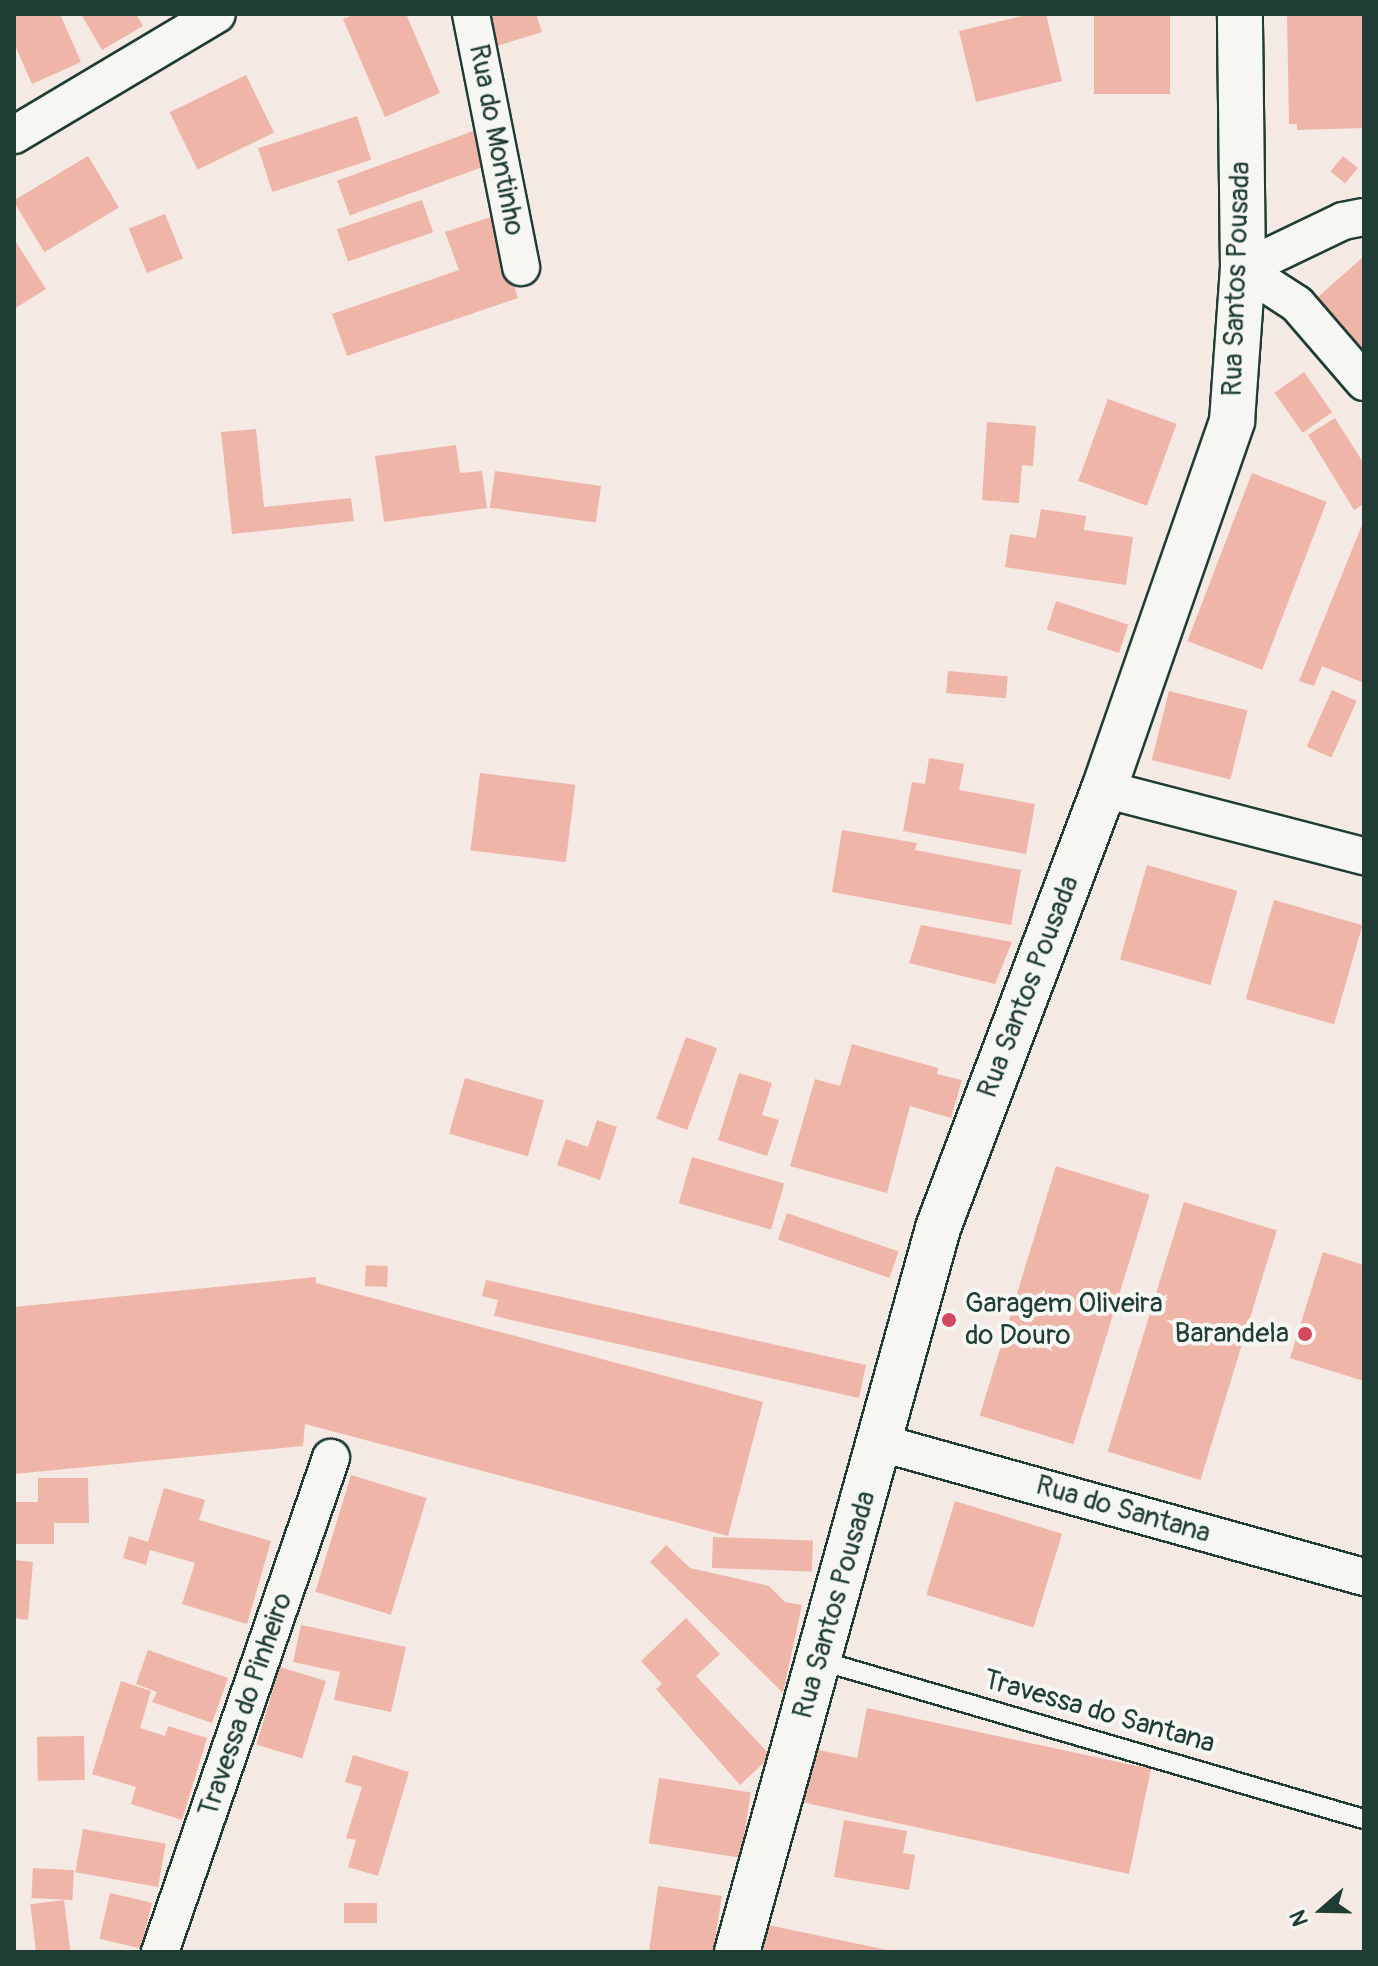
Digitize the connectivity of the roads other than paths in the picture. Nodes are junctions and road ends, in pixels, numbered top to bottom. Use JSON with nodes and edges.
{"nodes":[{"id":1,"x":217,"y":14,"type":"edge"},
{"id":2,"x":471,"y":14,"type":"edge"},
{"id":3,"x":1240,"y":14,"type":"edge"},
{"id":4,"x":14,"y":135,"type":"edge"},
{"id":5,"x":1364,"y":217,"type":"edge"},
{"id":6,"x":521,"y":267,"type":"dead end"},
{"id":7,"x":1243,"y":269,"type":"junction"},
{"id":8,"x":1364,"y":382,"type":"edge"},
{"id":9,"x":1104,"y":789,"type":"junction"},
{"id":10,"x":1364,"y":856,"type":"edge"},
{"id":11,"x":881,"y":1443,"type":"junction"},
{"id":12,"x":331,"y":1458,"type":"dead end"},
{"id":13,"x":1364,"y":1577,"type":"edge"},
{"id":14,"x":818,"y":1660,"type":"junction"},
{"id":15,"x":1364,"y":1819,"type":"edge"},
{"id":16,"x":160,"y":1952,"type":"edge"},
{"id":17,"x":737,"y":1952,"type":"edge"}],
"edges":[{"from":1,"to":4,"type":"street"},
{"from":2,"to":6,"type":"street","name":"Rua do Montinho"},
{"from":3,"to":7,"type":"street","name":"Rua Santos Pousada"},
{"from":5,"to":7,"type":"street"},
{"from":7,"to":8,"type":"street"},
{"from":7,"to":9,"type":"street","name":"Rua Santos Pousada"},
{"from":9,"to":10,"type":"street"},
{"from":9,"to":11,"type":"street","name":"Rua Santos Pousada"},
{"from":11,"to":13,"type":"street","name":"Rua do Santana"},
{"from":11,"to":14,"type":"street","name":"Rua Santos Pousada"},
{"from":12,"to":16,"type":"street","name":"Travessa do Pinheiro"},
{"from":14,"to":15,"type":"lane","name":"Travessa do Santana"},
{"from":14,"to":17,"type":"street","name":"Rua Santos Pousada"}]}
